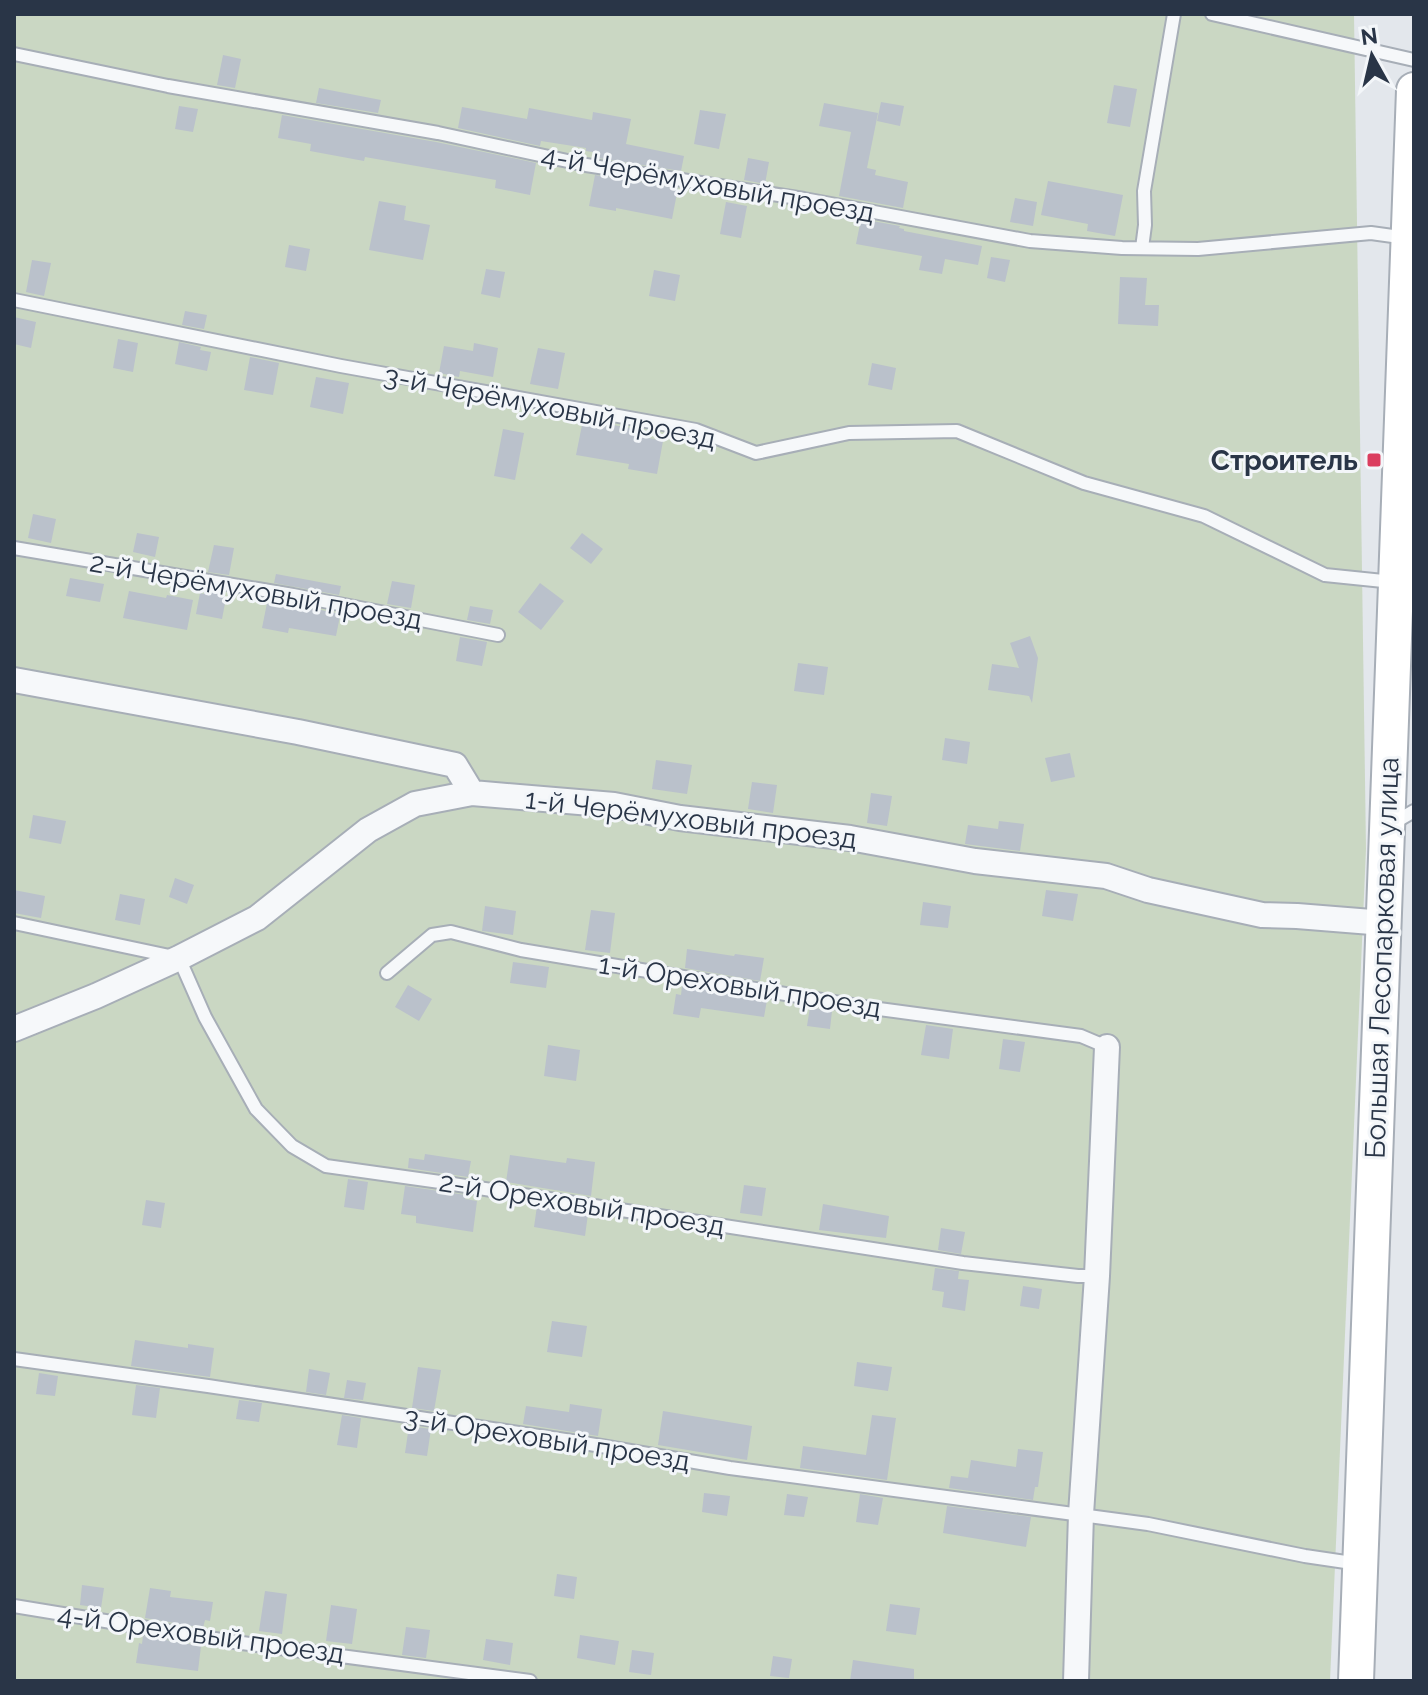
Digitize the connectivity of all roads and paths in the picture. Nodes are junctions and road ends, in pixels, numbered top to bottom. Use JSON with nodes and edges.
{"nodes":[{"id":1,"x":1174,"y":14,"type":"edge"},
{"id":2,"x":1212,"y":14,"type":"edge"},
{"id":3,"x":14,"y":54,"type":"edge"},
{"id":4,"x":1414,"y":60,"type":"edge"},
{"id":5,"x":1414,"y":90,"type":"edge"},
{"id":6,"x":1411,"y":238,"type":"edge"},
{"id":7,"x":1142,"y":248,"type":"junction"},
{"id":8,"x":14,"y":300,"type":"edge"},
{"id":9,"x":14,"y":548,"type":"edge"},
{"id":10,"x":1396,"y":583,"type":"junction"},
{"id":11,"x":498,"y":635,"type":"dead end"},
{"id":12,"x":14,"y":680,"type":"edge"},
{"id":13,"x":472,"y":793,"type":"junction"},
{"id":14,"x":1401,"y":819,"type":"edge"},
{"id":15,"x":14,"y":923,"type":"edge"},
{"id":16,"x":1384,"y":923,"type":"junction"},
{"id":17,"x":179,"y":958,"type":"junction"},
{"id":18,"x":387,"y":973,"type":"dead end"},
{"id":19,"x":14,"y":1029,"type":"edge"},
{"id":20,"x":1107,"y":1047,"type":"joint"},
{"id":21,"x":1097,"y":1276,"type":"junction"},
{"id":22,"x":14,"y":1359,"type":"edge"},
{"id":23,"x":1081,"y":1514,"type":"junction"},
{"id":24,"x":1360,"y":1564,"type":"junction"},
{"id":25,"x":14,"y":1606,"type":"edge"},
{"id":26,"x":530,"y":1681,"type":"edge"},
{"id":27,"x":1076,"y":1681,"type":"edge"},
{"id":28,"x":1356,"y":1681,"type":"edge"}],
"edges":[{"from":1,"to":7,"type":"lane"},
{"from":2,"to":4,"type":"lane"},
{"from":3,"to":7,"type":"lane","name":"4-й Черёмуховый проезд"},
{"from":5,"to":6,"type":"main road","name":"Большая Лесопарковая улица"},
{"from":6,"to":7,"type":"lane","name":"4-й Черёмуховый проезд"},
{"from":6,"to":10,"type":"main road","name":"Большая Лесопарковая улица"},
{"from":8,"to":10,"type":"lane","name":"3-й Черёмуховый проезд"},
{"from":9,"to":11,"type":"lane","name":"2-й Черёмуховый проезд"},
{"from":10,"to":14,"type":"main road","name":"Большая Лесопарковая улица"},
{"from":12,"to":13,"type":"street"},
{"from":13,"to":16,"type":"street","name":"1-й Черёмуховый проезд"},
{"from":13,"to":17,"type":"street","name":"1-й Черёмуховый проезд"},
{"from":14,"to":16,"type":"main road","name":"Большая Лесопарковая улица"},
{"from":15,"to":17,"type":"lane"},
{"from":16,"to":24,"type":"main road","name":"Большая Лесопарковая улица"},
{"from":17,"to":19,"type":"street","name":"1-й Черёмуховый проезд"},
{"from":17,"to":21,"type":"lane","name":"2-й Ореховый проезд"},
{"from":18,"to":20,"type":"lane","name":"1-й Ореховый проезд"},
{"from":20,"to":21,"type":"street"},
{"from":21,"to":23,"type":"street"},
{"from":22,"to":23,"type":"lane","name":"3-й Ореховый проезд"},
{"from":23,"to":24,"type":"lane","name":"3-й Ореховый проезд"},
{"from":23,"to":27,"type":"street"},
{"from":24,"to":28,"type":"main road","name":"Большая Лесопарковая улица"},
{"from":25,"to":26,"type":"lane","name":"4-й Ореховый проезд"}]}
